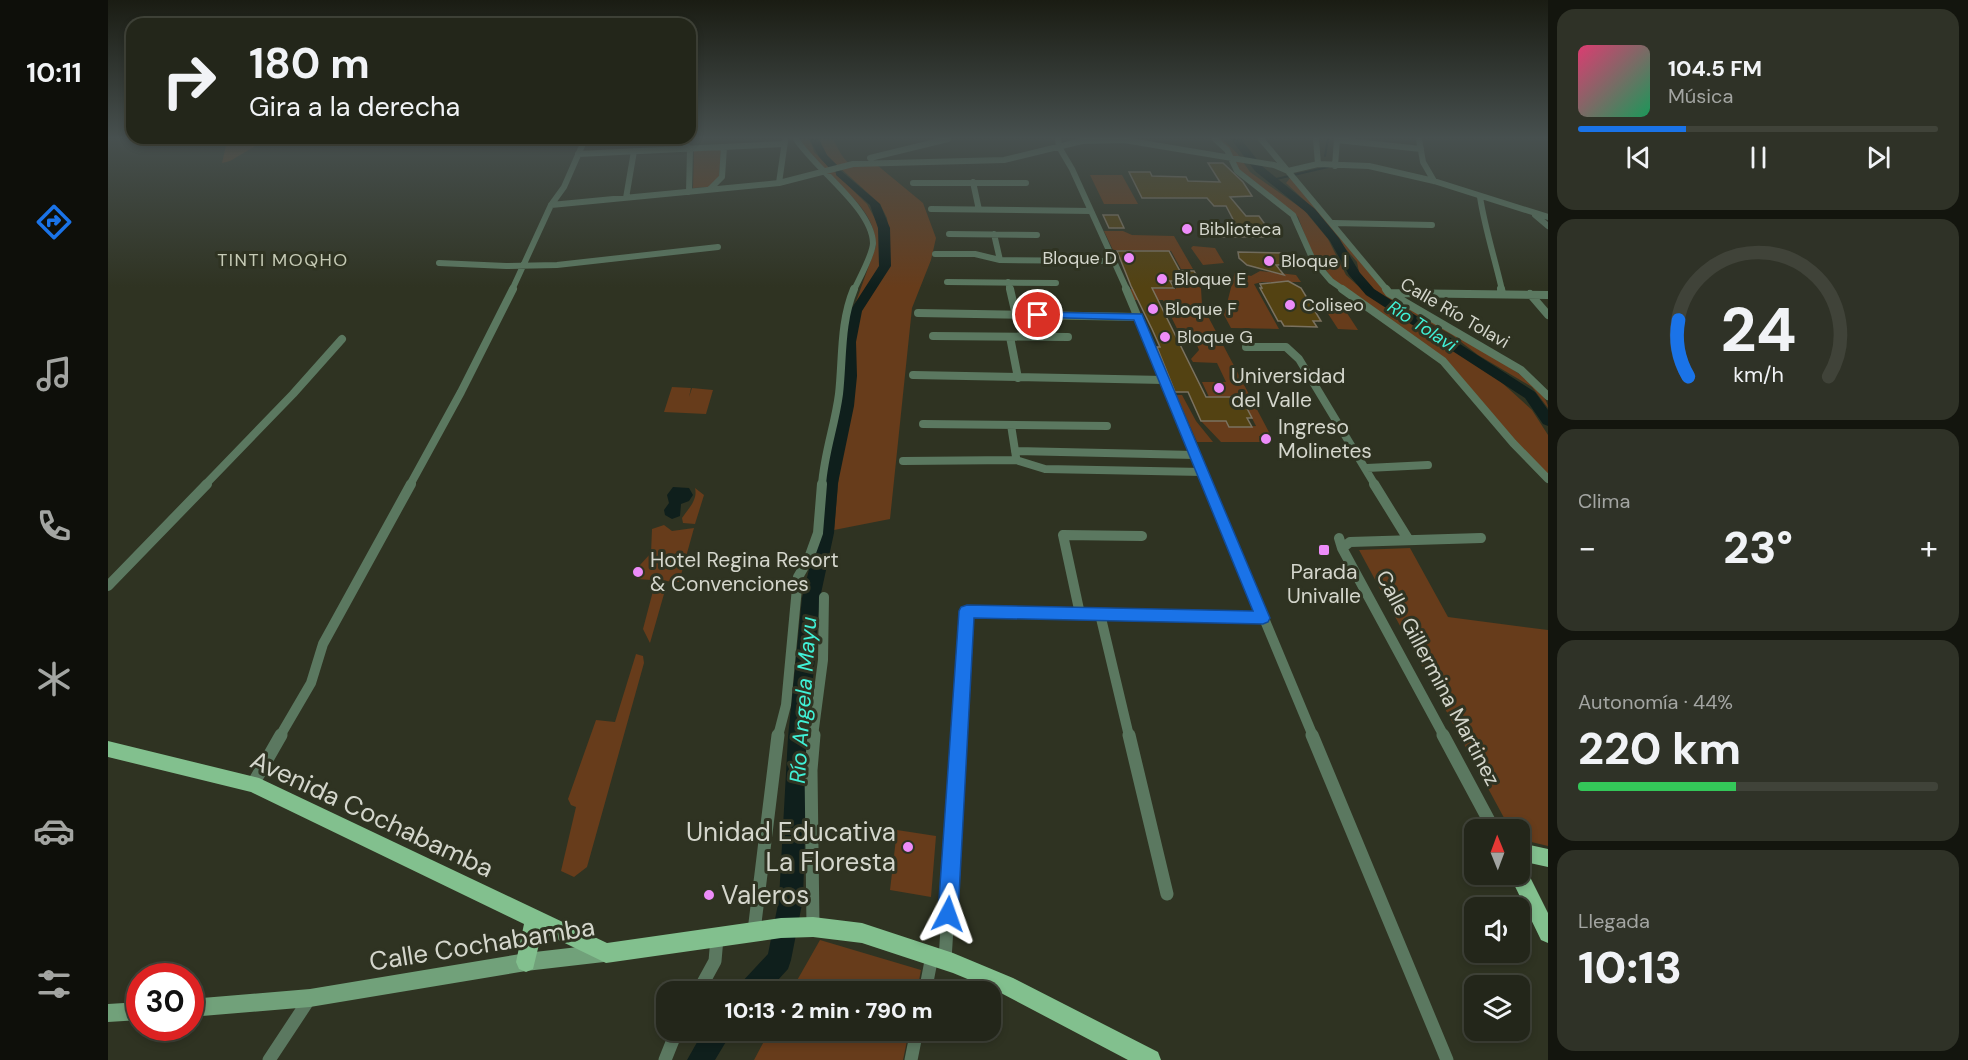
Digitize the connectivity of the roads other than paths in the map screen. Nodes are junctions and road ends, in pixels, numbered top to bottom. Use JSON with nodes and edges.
{"nodes":[{"id":1,"x":563,"y":188,"type":"edge"},
{"id":2,"x":628,"y":188,"type":"edge"},
{"id":3,"x":689,"y":188,"type":"edge"},
{"id":4,"x":716,"y":188,"type":"edge"},
{"id":5,"x":840,"y":188,"type":"edge"},
{"id":6,"x":974,"y":188,"type":"edge"},
{"id":7,"x":1080,"y":188,"type":"edge"},
{"id":8,"x":1257,"y":188,"type":"edge"},
{"id":9,"x":1303,"y":188,"type":"edge"},
{"id":10,"x":1454,"y":188,"type":"edge"},
{"id":11,"x":710,"y":189,"type":"joint"},
{"id":12,"x":689,"y":192,"type":"junction"},
{"id":13,"x":1480,"y":197,"type":"junction"},
{"id":14,"x":626,"y":198,"type":"junction"},
{"id":15,"x":551,"y":205,"type":"junction"},
{"id":16,"x":931,"y":209,"type":"dead end"},
{"id":17,"x":979,"y":210,"type":"junction"},
{"id":18,"x":1090,"y":211,"type":"junction"},
{"id":19,"x":1534,"y":213,"type":"junction"},
{"id":20,"x":1548,"y":217,"type":"edge"},
{"id":21,"x":1333,"y":223,"type":"junction"},
{"id":22,"x":1432,"y":225,"type":"dead end"},
{"id":23,"x":1548,"y":226,"type":"edge"},
{"id":24,"x":949,"y":234,"type":"dead end"},
{"id":25,"x":994,"y":234,"type":"junction"},
{"id":26,"x":1037,"y":235,"type":"dead end"},
{"id":27,"x":718,"y":247,"type":"dead end"},
{"id":28,"x":935,"y":254,"type":"dead end"},
{"id":29,"x":1000,"y":260,"type":"junction"},
{"id":30,"x":1113,"y":261,"type":"junction"},
{"id":31,"x":439,"y":263,"type":"dead end"},
{"id":32,"x":522,"y":266,"type":"junction"},
{"id":33,"x":947,"y":282,"type":"dead end"},
{"id":34,"x":1008,"y":282,"type":"junction"},
{"id":35,"x":1056,"y":283,"type":"dead end"},
{"id":36,"x":1389,"y":293,"type":"junction"},
{"id":37,"x":1502,"y":293,"type":"junction"},
{"id":38,"x":1530,"y":294,"type":"junction"},
{"id":39,"x":1548,"y":294,"type":"edge"},
{"id":40,"x":918,"y":313,"type":"dead end"},
{"id":41,"x":1016,"y":315,"type":"junction"},
{"id":42,"x":1548,"y":315,"type":"edge"},
{"id":43,"x":1138,"y":317,"type":"junction"},
{"id":44,"x":933,"y":336,"type":"dead end"},
{"id":45,"x":1010,"y":337,"type":"junction"},
{"id":46,"x":1068,"y":338,"type":"dead end"},
{"id":47,"x":342,"y":339,"type":"dead end"},
{"id":48,"x":1246,"y":347,"type":"dead end"},
{"id":49,"x":913,"y":375,"type":"dead end"},
{"id":50,"x":1018,"y":378,"type":"junction"},
{"id":51,"x":1164,"y":380,"type":"junction"},
{"id":52,"x":1548,"y":396,"type":"edge"},
{"id":53,"x":923,"y":424,"type":"dead end"},
{"id":54,"x":1011,"y":425,"type":"junction"},
{"id":55,"x":1107,"y":426,"type":"dead end"},
{"id":56,"x":1015,"y":455,"type":"junction"},
{"id":57,"x":1196,"y":455,"type":"junction"},
{"id":58,"x":903,"y":461,"type":"dead end"},
{"id":59,"x":1428,"y":465,"type":"dead end"},
{"id":60,"x":1367,"y":468,"type":"junction"},
{"id":61,"x":1203,"y":472,"type":"junction"},
{"id":62,"x":1548,"y":479,"type":"edge"},
{"id":63,"x":1142,"y":536,"type":"dead end"},
{"id":64,"x":1481,"y":538,"type":"dead end"},
{"id":65,"x":1407,"y":539,"type":"junction"},
{"id":66,"x":108,"y":586,"type":"edge"},
{"id":67,"x":824,"y":597,"type":"dead end"},
{"id":68,"x":1080,"y":614,"type":"junction"},
{"id":69,"x":1100,"y":614,"type":"junction"},
{"id":70,"x":1263,"y":618,"type":"junction"},
{"id":71,"x":108,"y":749,"type":"edge"},
{"id":72,"x":253,"y":784,"type":"junction"},
{"id":73,"x":1488,"y":819,"type":"edge"},
{"id":74,"x":1530,"y":854,"type":"edge"},
{"id":75,"x":1548,"y":858,"type":"edge"},
{"id":76,"x":1524,"y":885,"type":"edge"},
{"id":77,"x":1167,"y":894,"type":"dead end"},
{"id":78,"x":535,"y":918,"type":"junction"},
{"id":79,"x":797,"y":927,"type":"junction"},
{"id":80,"x":754,"y":931,"type":"junction"},
{"id":81,"x":1548,"y":933,"type":"edge"},
{"id":82,"x":717,"y":938,"type":"junction"},
{"id":83,"x":606,"y":953,"type":"junction"},
{"id":84,"x":939,"y":958,"type":"junction"},
{"id":85,"x":526,"y":962,"type":"junction"},
{"id":86,"x":704,"y":981,"type":"edge"},
{"id":87,"x":930,"y":981,"type":"edge"},
{"id":88,"x":310,"y":998,"type":"junction"},
{"id":89,"x":204,"y":1007,"type":"edge"},
{"id":90,"x":126,"y":1012,"type":"edge"},
{"id":91,"x":108,"y":1013,"type":"edge"},
{"id":92,"x":673,"y":1041,"type":"edge"},
{"id":93,"x":915,"y":1041,"type":"edge"},
{"id":94,"x":269,"y":1060,"type":"edge"},
{"id":95,"x":665,"y":1060,"type":"edge"},
{"id":96,"x":911,"y":1060,"type":"edge"},
{"id":97,"x":1150,"y":1060,"type":"edge"},
{"id":98,"x":1448,"y":1060,"type":"edge"}],
"edges":[{"from":1,"to":15,"type":"street"},
{"from":2,"to":14,"type":"street"},
{"from":3,"to":12,"type":"street"},
{"from":4,"to":11,"type":"street"},
{"from":5,"to":80,"type":"street"},
{"from":6,"to":17,"type":"street"},
{"from":7,"to":18,"type":"street"},
{"from":8,"to":62,"type":"street","name":"Calle Río Tolavi"},
{"from":9,"to":21,"type":"street","name":"Calle Río Tolavi"},
{"from":10,"to":13,"type":"street"},
{"from":11,"to":12,"type":"street"},
{"from":12,"to":14,"type":"street"},
{"from":13,"to":19,"type":"street"},
{"from":13,"to":37,"type":"street"},
{"from":14,"to":15,"type":"street"},
{"from":15,"to":32,"type":"street"},
{"from":16,"to":17,"type":"street"},
{"from":17,"to":18,"type":"street"},
{"from":18,"to":30,"type":"street"},
{"from":19,"to":20,"type":"street"},
{"from":19,"to":23,"type":"street"},
{"from":21,"to":22,"type":"street"},
{"from":21,"to":36,"type":"street","name":"Calle Río Tolavi"},
{"from":24,"to":25,"type":"street"},
{"from":25,"to":26,"type":"street"},
{"from":25,"to":29,"type":"street"},
{"from":27,"to":32,"type":"street"},
{"from":28,"to":29,"type":"street"},
{"from":29,"to":30,"type":"street"},
{"from":30,"to":43,"type":"street"},
{"from":31,"to":32,"type":"street"},
{"from":32,"to":72,"type":"street"},
{"from":33,"to":34,"type":"street"},
{"from":34,"to":35,"type":"street"},
{"from":34,"to":41,"type":"street"},
{"from":36,"to":37,"type":"street"},
{"from":36,"to":52,"type":"street","name":"Calle Río Tolavi"},
{"from":37,"to":38,"type":"street"},
{"from":38,"to":39,"type":"street"},
{"from":38,"to":42,"type":"street"},
{"from":40,"to":41,"type":"street"},
{"from":41,"to":43,"type":"street"},
{"from":43,"to":51,"type":"street"},
{"from":44,"to":45,"type":"street"},
{"from":45,"to":46,"type":"street"},
{"from":45,"to":50,"type":"street"},
{"from":47,"to":66,"type":"street"},
{"from":48,"to":60,"type":"street"},
{"from":49,"to":50,"type":"street"},
{"from":50,"to":51,"type":"street"},
{"from":51,"to":57,"type":"street"},
{"from":53,"to":54,"type":"street"},
{"from":54,"to":55,"type":"street"},
{"from":54,"to":56,"type":"street"},
{"from":56,"to":57,"type":"street"},
{"from":56,"to":58,"type":"street"},
{"from":56,"to":61,"type":"street"},
{"from":57,"to":61,"type":"street"},
{"from":59,"to":60,"type":"street"},
{"from":60,"to":65,"type":"street"},
{"from":61,"to":70,"type":"street"},
{"from":63,"to":68,"type":"street"},
{"from":64,"to":65,"type":"street"},
{"from":65,"to":73,"type":"street","name":"Calle Gillermina Martinez"},
{"from":67,"to":79,"type":"street"},
{"from":68,"to":69,"type":"street"},
{"from":68,"to":84,"type":"street"},
{"from":69,"to":70,"type":"street"},
{"from":69,"to":77,"type":"street"},
{"from":70,"to":98,"type":"street"},
{"from":71,"to":72,"type":"main road","name":"Avenida Cochabamba"},
{"from":72,"to":78,"type":"main road","name":"Avenida Cochabamba"},
{"from":74,"to":75,"type":"main road"},
{"from":76,"to":81,"type":"main road"},
{"from":78,"to":83,"type":"main road","name":"Avenida Cochabamba"},
{"from":78,"to":85,"type":"main road"},
{"from":79,"to":80,"type":"main road","name":"Calle Cochabamba"},
{"from":79,"to":84,"type":"main road","name":"Calle Cochabamba"},
{"from":80,"to":82,"type":"main road","name":"Calle Cochabamba"},
{"from":82,"to":83,"type":"main road","name":"Calle Cochabamba"},
{"from":82,"to":86,"type":"street"},
{"from":83,"to":85,"type":"street","name":"Calle Cochabamba"},
{"from":84,"to":87,"type":"street"},
{"from":84,"to":97,"type":"main road","name":"Calle Cochabamba"},
{"from":85,"to":88,"type":"street","name":"Calle Cochabamba"},
{"from":88,"to":89,"type":"street","name":"Calle Cochabamba"},
{"from":88,"to":94,"type":"street"},
{"from":90,"to":91,"type":"street"},
{"from":92,"to":95,"type":"street"},
{"from":93,"to":96,"type":"street"}]}
